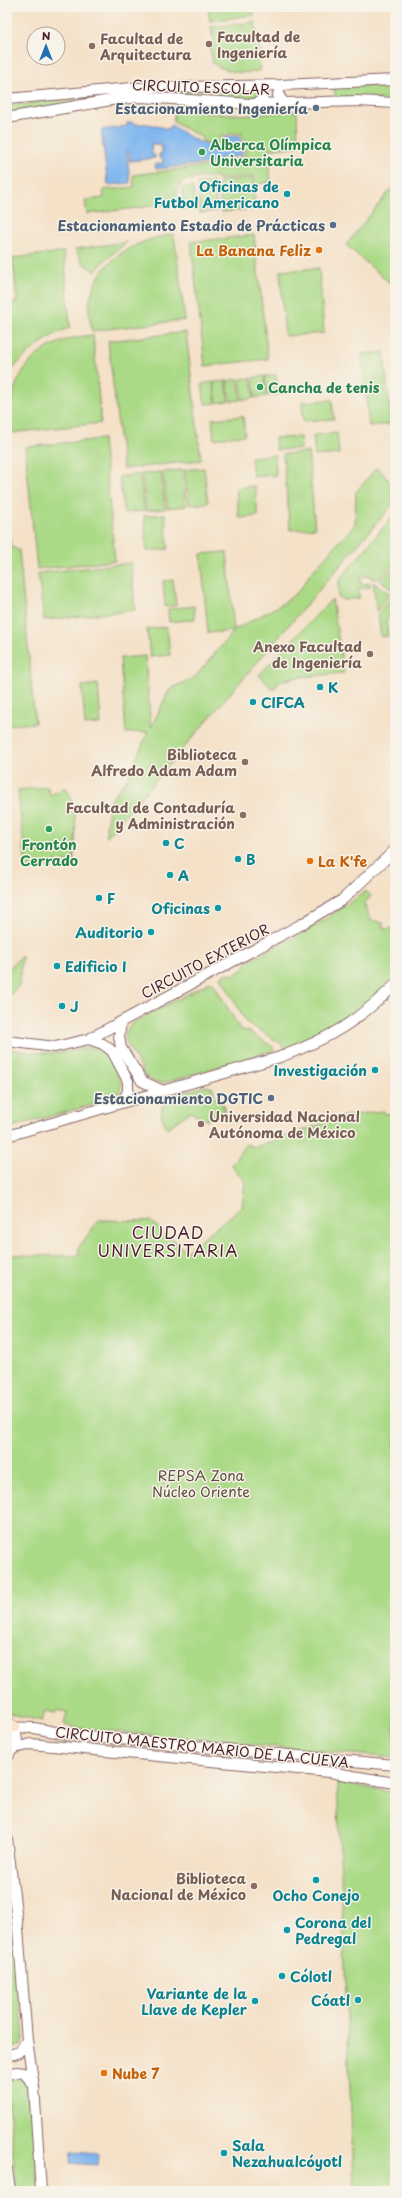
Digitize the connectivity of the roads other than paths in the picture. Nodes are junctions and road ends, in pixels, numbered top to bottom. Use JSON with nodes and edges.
{"nodes":[{"id":1,"x":395,"y":80,"type":"edge"},
{"id":2,"x":281,"y":85,"type":"junction"},
{"id":3,"x":255,"y":86,"type":"junction"},
{"id":4,"x":7,"y":99,"type":"edge"},
{"id":5,"x":395,"y":103,"type":"edge"},
{"id":6,"x":255,"y":104,"type":"junction"},
{"id":7,"x":285,"y":104,"type":"junction"},
{"id":8,"x":7,"y":118,"type":"edge"},
{"id":9,"x":395,"y":850,"type":"edge"},
{"id":10,"x":395,"y":985,"type":"edge"},
{"id":11,"x":395,"y":995,"type":"edge"},
{"id":12,"x":375,"y":1004,"type":"junction"},
{"id":13,"x":121,"y":1022,"type":"junction"},
{"id":14,"x":90,"y":1040,"type":"junction"},
{"id":15,"x":7,"y":1042,"type":"edge"},
{"id":16,"x":161,"y":1090,"type":"junction"},
{"id":17,"x":122,"y":1101,"type":"junction"},
{"id":18,"x":7,"y":1136,"type":"edge"},
{"id":19,"x":10,"y":1726,"type":"edge"},
{"id":20,"x":11,"y":1749,"type":"edge"},
{"id":21,"x":7,"y":1758,"type":"edge"},
{"id":22,"x":395,"y":1765,"type":"edge"},
{"id":23,"x":395,"y":1783,"type":"edge"},
{"id":24,"x":7,"y":1838,"type":"edge"},
{"id":25,"x":27,"y":2040,"type":"junction"},
{"id":26,"x":7,"y":2054,"type":"edge"},
{"id":27,"x":7,"y":2074,"type":"edge"},
{"id":28,"x":34,"y":2087,"type":"junction"},
{"id":29,"x":7,"y":2170,"type":"edge"},
{"id":30,"x":10,"y":2191,"type":"edge"},
{"id":31,"x":41,"y":2191,"type":"edge"}],
"edges":[{"from":1,"to":2,"type":"street","name":"CIRCUITO ESCOLAR"},
{"from":2,"to":3,"type":"street","name":"CIRCUITO ESCOLAR"},
{"from":2,"to":7,"type":"street"},
{"from":3,"to":4,"type":"street","name":"CIRCUITO ESCOLAR"},
{"from":3,"to":6,"type":"street"},
{"from":5,"to":7,"type":"street","name":"CIRCUITO ESCOLAR"},
{"from":6,"to":7,"type":"street","name":"CIRCUITO ESCOLAR"},
{"from":6,"to":8,"type":"street","name":"CIRCUITO ESCOLAR"},
{"from":9,"to":13,"type":"street","name":"CIRCUITO EXTERIOR"},
{"from":10,"to":12,"type":"street"},
{"from":11,"to":12,"type":"street"},
{"from":12,"to":16,"type":"street"},
{"from":13,"to":14,"type":"street","name":"CIRCUITO EXTERIOR"},
{"from":13,"to":16,"type":"street"},
{"from":14,"to":15,"type":"street","name":"CIRCUITO EXTERIOR"},
{"from":14,"to":17,"type":"street"},
{"from":16,"to":17,"type":"street"},
{"from":17,"to":18,"type":"street"},
{"from":19,"to":20,"type":"street"},
{"from":19,"to":22,"type":"street","name":"CIRCUITO MAESTRO MARIO DE LA CUEVA"},
{"from":20,"to":21,"type":"street"},
{"from":20,"to":23,"type":"street","name":"CIRCUITO MAESTRO MARIO DE LA CUEVA"},
{"from":24,"to":25,"type":"street"},
{"from":25,"to":26,"type":"street"},
{"from":25,"to":28,"type":"street"},
{"from":27,"to":28,"type":"street"},
{"from":28,"to":31,"type":"street"},
{"from":29,"to":30,"type":"street"}]}
